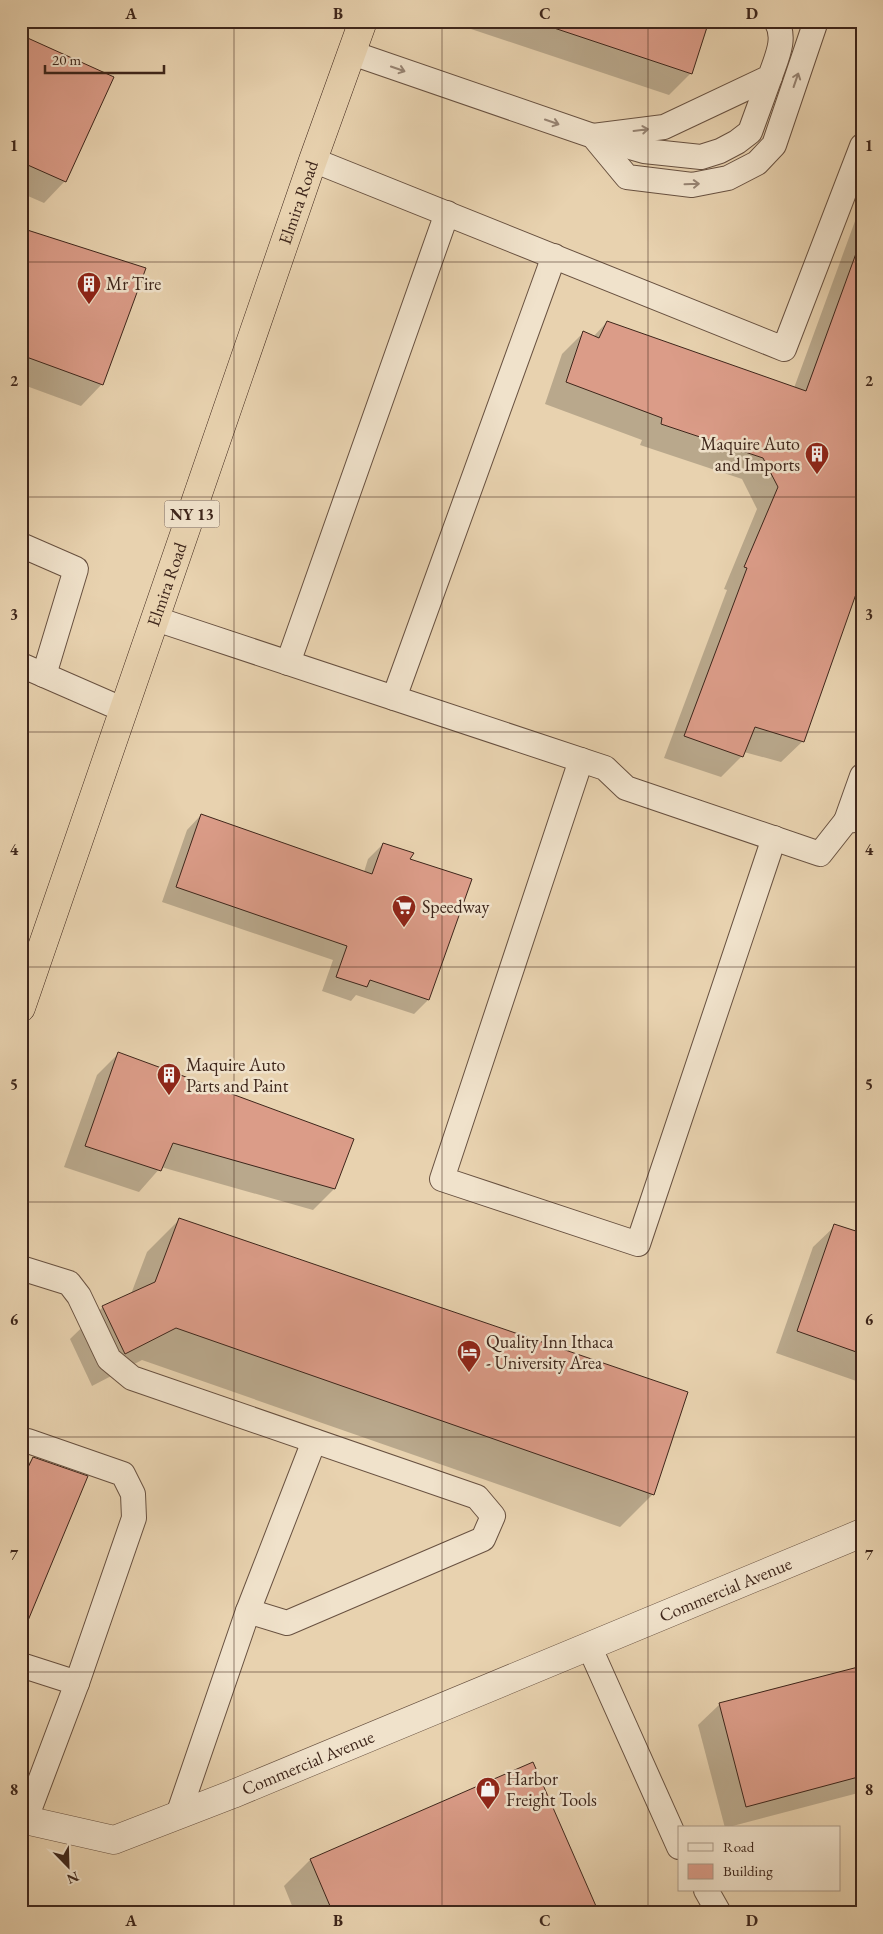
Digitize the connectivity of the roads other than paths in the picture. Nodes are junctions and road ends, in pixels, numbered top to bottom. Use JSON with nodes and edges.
{"nodes":[{"id":1,"x":363,"y":21,"type":"edge"},
{"id":2,"x":776,"y":21,"type":"edge"},
{"id":3,"x":816,"y":21,"type":"edge"},
{"id":4,"x":352,"y":53,"type":"junction"},
{"id":5,"x":770,"y":77,"type":"junction"},
{"id":6,"x":593,"y":136,"type":"junction"},
{"id":7,"x":862,"y":146,"type":"edge"},
{"id":8,"x":313,"y":160,"type":"junction"},
{"id":9,"x":447,"y":213,"type":"junction"},
{"id":10,"x":554,"y":256,"type":"junction"},
{"id":11,"x":21,"y":546,"type":"edge"},
{"id":12,"x":156,"y":619,"type":"junction"},
{"id":13,"x":288,"y":663,"type":"junction"},
{"id":14,"x":21,"y":665,"type":"edge"},
{"id":15,"x":44,"y":675,"type":"junction"},
{"id":16,"x":394,"y":698,"type":"junction"},
{"id":17,"x":124,"y":710,"type":"junction"},
{"id":18,"x":581,"y":760,"type":"junction"},
{"id":19,"x":862,"y":776,"type":"edge"},
{"id":20,"x":854,"y":820,"type":"edge"},
{"id":21,"x":774,"y":838,"type":"junction"},
{"id":22,"x":21,"y":1008,"type":"edge"},
{"id":23,"x":21,"y":1268,"type":"edge"},
{"id":24,"x":314,"y":1441,"type":"junction"},
{"id":25,"x":21,"y":1442,"type":"edge"},
{"id":26,"x":862,"y":1532,"type":"edge"},
{"id":27,"x":248,"y":1611,"type":"junction"},
{"id":28,"x":589,"y":1646,"type":"junction"},
{"id":29,"x":21,"y":1665,"type":"edge"},
{"id":30,"x":77,"y":1683,"type":"junction"},
{"id":31,"x":178,"y":1815,"type":"junction"},
{"id":32,"x":23,"y":1820,"type":"edge"},
{"id":33,"x":678,"y":1845,"type":"edge"},
{"id":34,"x":707,"y":1892,"type":"edge"},
{"id":35,"x":719,"y":1913,"type":"edge"}],
"edges":[{"from":1,"to":4,"type":"highway","name":"Elmira Road","number":"NY 13"},
{"from":2,"to":5,"type":"lane"},
{"from":6,"to":3,"type":"lane","one_way":true},
{"from":4,"to":6,"type":"lane","one_way":true},
{"from":4,"to":8,"type":"highway","name":"Elmira Road","number":"NY 13"},
{"from":6,"to":5,"type":"lane","one_way":true},
{"from":5,"to":6,"type":"lane"},
{"from":7,"to":10,"type":"lane"},
{"from":8,"to":9,"type":"lane"},
{"from":8,"to":12,"type":"highway","name":"Elmira Road","number":"NY 13"},
{"from":9,"to":10,"type":"lane"},
{"from":9,"to":13,"type":"lane"},
{"from":10,"to":16,"type":"lane"},
{"from":11,"to":15,"type":"lane"},
{"from":12,"to":13,"type":"lane"},
{"from":12,"to":17,"type":"highway","name":"Elmira Road","number":"NY 13"},
{"from":13,"to":16,"type":"lane"},
{"from":14,"to":15,"type":"lane"},
{"from":15,"to":17,"type":"lane"},
{"from":16,"to":18,"type":"lane"},
{"from":17,"to":22,"type":"highway","name":"Elmira Road","number":"NY 13"},
{"from":18,"to":21,"type":"lane"},
{"from":18,"to":21,"type":"lane"},
{"from":19,"to":20,"type":"lane"},
{"from":20,"to":21,"type":"lane"},
{"from":23,"to":24,"type":"lane"},
{"from":24,"to":27,"type":"lane"},
{"from":24,"to":27,"type":"lane"},
{"from":25,"to":30,"type":"lane"},
{"from":26,"to":28,"type":"street","name":"Commercial Avenue"},
{"from":27,"to":31,"type":"lane"},
{"from":28,"to":31,"type":"street","name":"Commercial Avenue"},
{"from":28,"to":33,"type":"lane"},
{"from":29,"to":30,"type":"lane"},
{"from":30,"to":32,"type":"lane"},
{"from":31,"to":32,"type":"street","name":"Commercial Avenue"},
{"from":34,"to":35,"type":"lane"}]}
